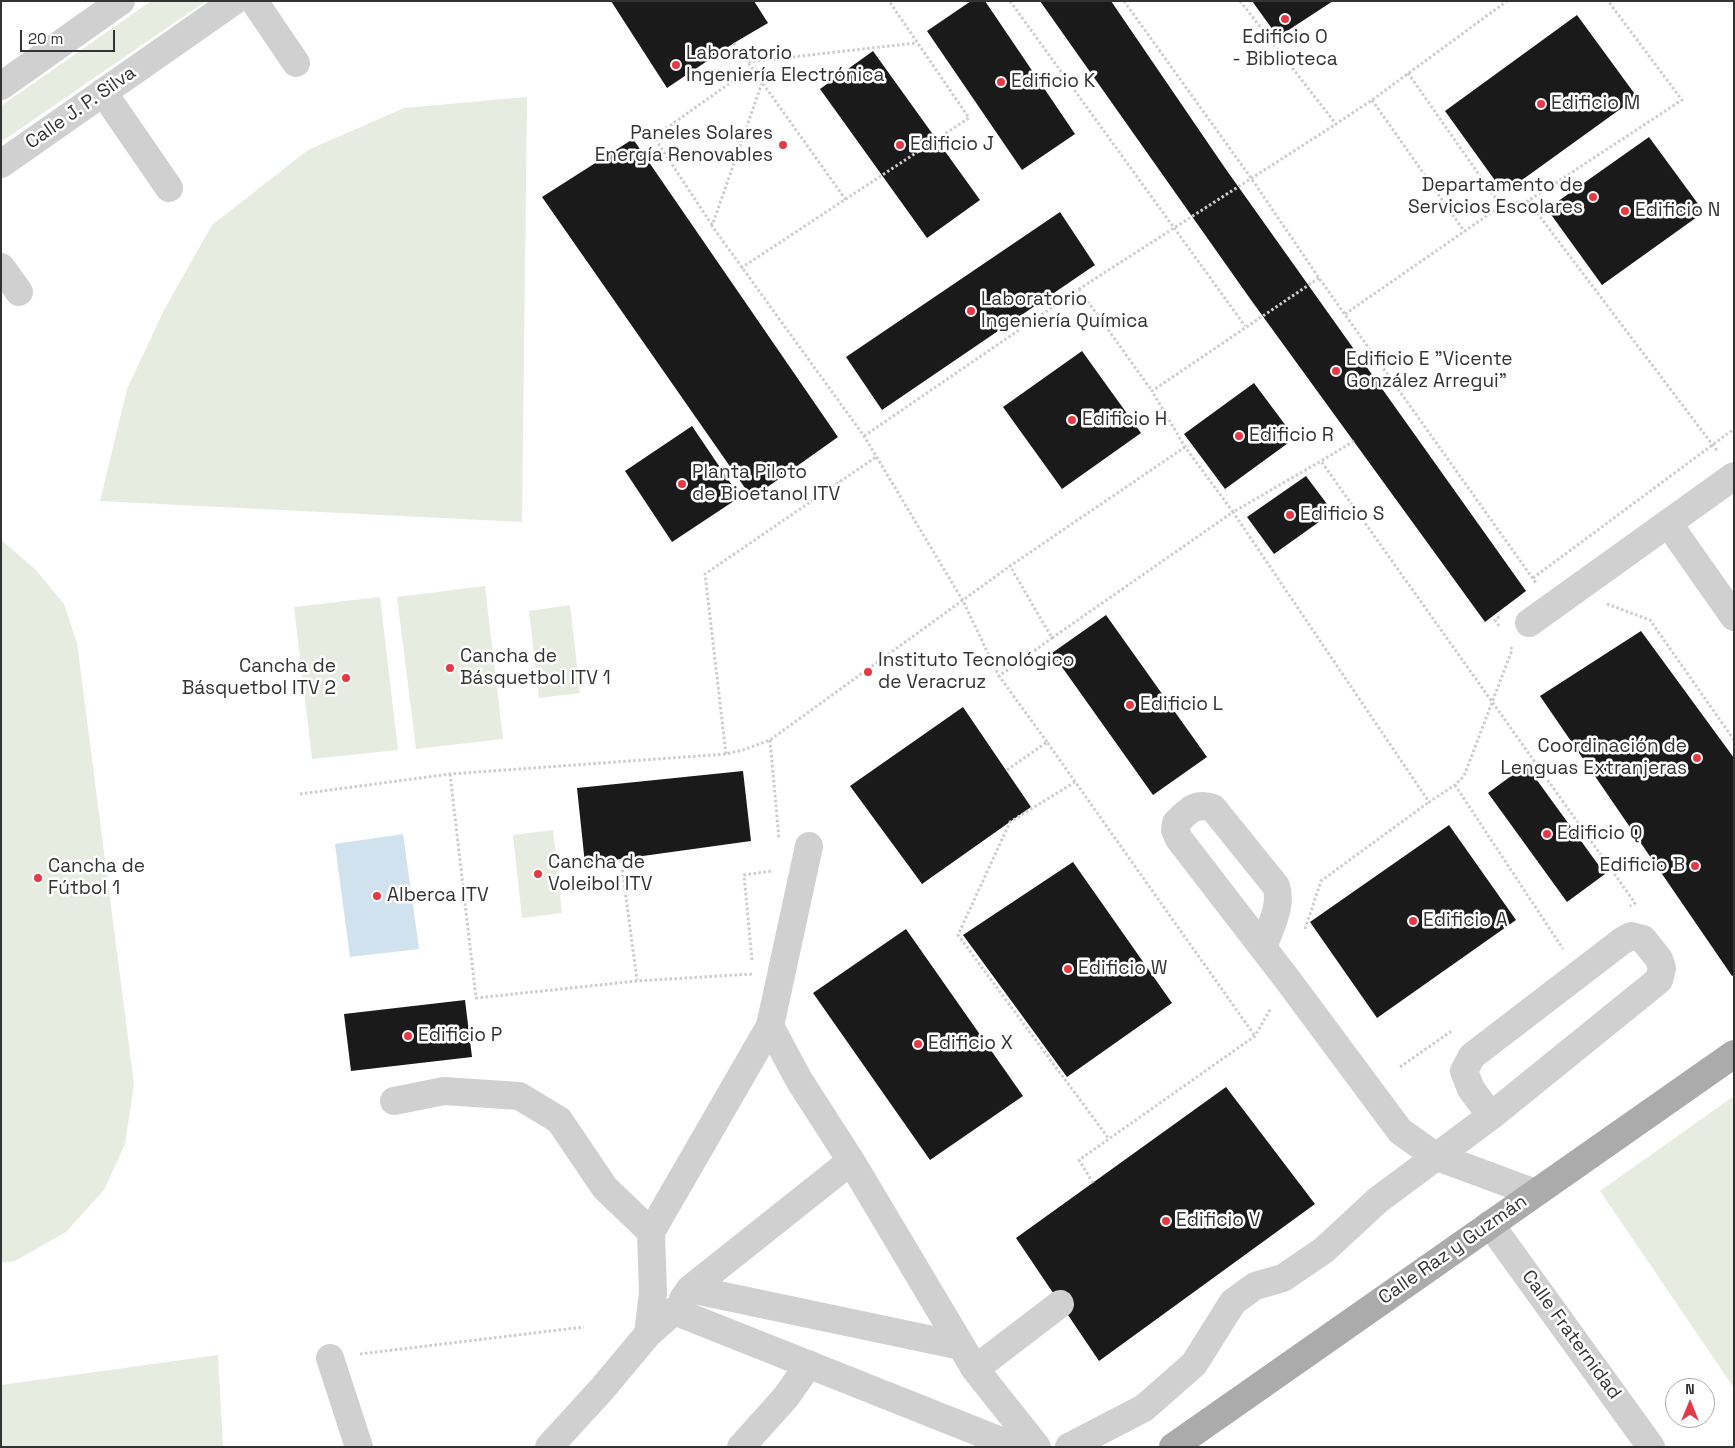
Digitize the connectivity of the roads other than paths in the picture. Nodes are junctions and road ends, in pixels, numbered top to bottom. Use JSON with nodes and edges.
{"nodes":[{"id":1,"x":121,"y":1,"type":"edge"},
{"id":2,"x":234,"y":1,"type":"edge"},
{"id":3,"x":254,"y":1,"type":"edge"},
{"id":4,"x":296,"y":63,"type":"dead end"},
{"id":5,"x":1,"y":86,"type":"edge"},
{"id":6,"x":103,"y":92,"type":"junction"},
{"id":7,"x":1,"y":164,"type":"edge"},
{"id":8,"x":169,"y":188,"type":"dead end"},
{"id":9,"x":1,"y":267,"type":"edge"},
{"id":10,"x":19,"y":292,"type":"dead end"},
{"id":11,"x":1728,"y":468,"type":"edge"},
{"id":12,"x":1668,"y":523,"type":"junction"},
{"id":13,"x":1734,"y":617,"type":"edge"},
{"id":14,"x":1529,"y":623,"type":"dead end"},
{"id":15,"x":809,"y":846,"type":"dead end"},
{"id":16,"x":1263,"y":948,"type":"junction"},
{"id":17,"x":770,"y":1026,"type":"junction"},
{"id":18,"x":1734,"y":1054,"type":"edge"},
{"id":19,"x":394,"y":1101,"type":"dead end"},
{"id":20,"x":1490,"y":1116,"type":"junction"},
{"id":21,"x":1435,"y":1156,"type":"junction"},
{"id":22,"x":851,"y":1161,"type":"junction"},
{"id":23,"x":1535,"y":1193,"type":"junction"},
{"id":24,"x":1490,"y":1224,"type":"junction"},
{"id":25,"x":650,"y":1232,"type":"junction"},
{"id":26,"x":690,"y":1288,"type":"junction"},
{"id":27,"x":1060,"y":1304,"type":"dead end"},
{"id":28,"x":674,"y":1310,"type":"junction"},
{"id":29,"x":648,"y":1334,"type":"junction"},
{"id":30,"x":961,"y":1346,"type":"junction"},
{"id":31,"x":330,"y":1358,"type":"road end"},
{"id":32,"x":809,"y":1364,"type":"junction"},
{"id":33,"x":975,"y":1369,"type":"junction"},
{"id":34,"x":359,"y":1447,"type":"edge"},
{"id":35,"x":549,"y":1447,"type":"edge"},
{"id":36,"x":741,"y":1447,"type":"edge"},
{"id":37,"x":1016,"y":1447,"type":"edge"},
{"id":38,"x":1037,"y":1447,"type":"edge"},
{"id":39,"x":1069,"y":1447,"type":"edge"},
{"id":40,"x":1174,"y":1447,"type":"edge"},
{"id":41,"x":1652,"y":1447,"type":"edge"}],
"edges":[{"from":1,"to":5,"type":"street"},
{"from":2,"to":6,"type":"street","name":"Calle J. P. Silva"},
{"from":3,"to":4,"type":"street"},
{"from":6,"to":7,"type":"street","name":"Calle J. P. Silva"},
{"from":6,"to":8,"type":"street"},
{"from":9,"to":10,"type":"street"},
{"from":11,"to":12,"type":"street"},
{"from":12,"to":13,"type":"street"},
{"from":12,"to":14,"type":"street"},
{"from":15,"to":17,"type":"street"},
{"from":16,"to":16,"type":"street"},
{"from":16,"to":21,"type":"street"},
{"from":17,"to":22,"type":"street"},
{"from":17,"to":25,"type":"street"},
{"from":18,"to":23,"type":"main road","name":"Calle Raz y Guzmán"},
{"from":19,"to":25,"type":"street"},
{"from":20,"to":20,"type":"street"},
{"from":20,"to":21,"type":"street"},
{"from":21,"to":23,"type":"street"},
{"from":21,"to":39,"type":"street"},
{"from":22,"to":26,"type":"street"},
{"from":22,"to":30,"type":"street"},
{"from":23,"to":24,"type":"main road","name":"Calle Raz y Guzmán"},
{"from":24,"to":40,"type":"main road","name":"Calle Raz y Guzmán"},
{"from":24,"to":41,"type":"street","name":"Calle Fraternidad"},
{"from":25,"to":29,"type":"street"},
{"from":26,"to":28,"type":"street"},
{"from":26,"to":30,"type":"street"},
{"from":27,"to":33,"type":"street"},
{"from":28,"to":29,"type":"street"},
{"from":28,"to":32,"type":"street"},
{"from":29,"to":35,"type":"street"},
{"from":30,"to":33,"type":"street"},
{"from":31,"to":34,"type":"street"},
{"from":32,"to":36,"type":"street"},
{"from":32,"to":37,"type":"street"},
{"from":33,"to":38,"type":"street"}]}
